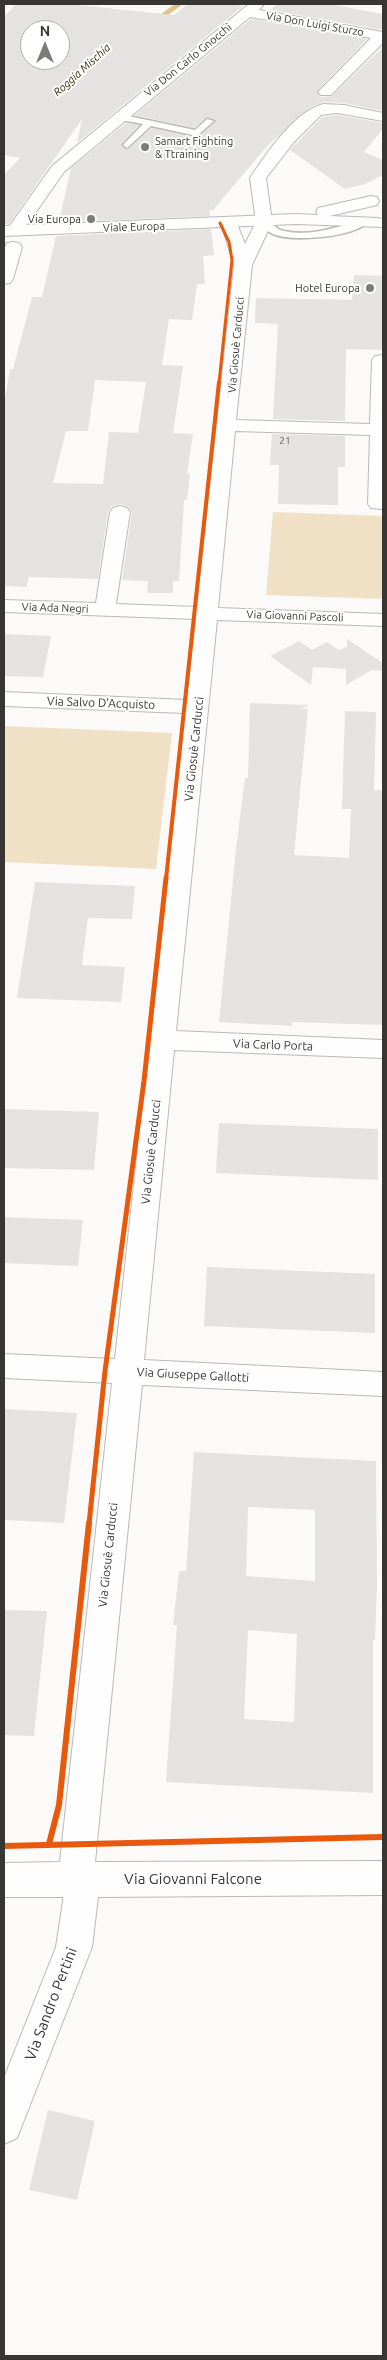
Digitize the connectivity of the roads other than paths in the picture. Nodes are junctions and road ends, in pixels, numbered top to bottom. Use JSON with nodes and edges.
{"nodes":[{"id":1,"x":252,"y":8,"type":"edge"},
{"id":2,"x":383,"y":36,"type":"edge"},
{"id":3,"x":326,"y":92,"type":"dead end"},
{"id":4,"x":119,"y":117,"type":"junction"},
{"id":5,"x":380,"y":117,"type":"dead end"},
{"id":6,"x":210,"y":121,"type":"dead end"},
{"id":7,"x":149,"y":123,"type":"junction"},
{"id":8,"x":127,"y":145,"type":"dead end"},
{"id":9,"x":377,"y":198,"type":"edge"},
{"id":10,"x":296,"y":219,"type":"junction"},
{"id":11,"x":264,"y":222,"type":"junction"},
{"id":12,"x":229,"y":223,"type":"junction"},
{"id":13,"x":374,"y":224,"type":"edge"},
{"id":14,"x":9,"y":238,"type":"edge"},
{"id":15,"x":243,"y":265,"type":"junction"},
{"id":16,"x":4,"y":279,"type":"edge"},
{"id":17,"x":381,"y":360,"type":"dead end"},
{"id":18,"x":228,"y":426,"type":"junction"},
{"id":19,"x":379,"y":430,"type":"junction"},
{"id":20,"x":378,"y":504,"type":"dead end"},
{"id":21,"x":120,"y":512,"type":"dead end"},
{"id":22,"x":4,"y":606,"type":"edge"},
{"id":23,"x":105,"y":610,"type":"junction"},
{"id":24,"x":207,"y":614,"type":"junction"},
{"id":25,"x":383,"y":620,"type":"edge"},
{"id":26,"x":4,"y":699,"type":"edge"},
{"id":27,"x":198,"y":707,"type":"junction"},
{"id":28,"x":163,"y":1040,"type":"junction"},
{"id":29,"x":383,"y":1049,"type":"edge"},
{"id":30,"x":4,"y":1366,"type":"edge"},
{"id":31,"x":126,"y":1372,"type":"junction"},
{"id":32,"x":383,"y":1384,"type":"edge"},
{"id":33,"x":383,"y":1878,"type":"edge"},
{"id":34,"x":77,"y":1879,"type":"junction"},
{"id":35,"x":4,"y":1880,"type":"edge"},
{"id":36,"x":4,"y":2126,"type":"edge"}],
"edges":[{"from":1,"to":2,"type":"street","name":"Via Don Luigi Sturzo"},
{"from":1,"to":4,"type":"street","name":"Via Don Carlo Gnocchi"},
{"from":2,"to":3,"type":"street","name":"Via Don Luigi Sturzo"},
{"from":4,"to":7,"type":"lane"},
{"from":4,"to":14,"type":"street","name":"Via Don Carlo Gnocchi"},
{"from":5,"to":11,"type":"street"},
{"from":6,"to":7,"type":"lane"},
{"from":7,"to":8,"type":"lane"},
{"from":9,"to":10,"type":"street","name":"Viale Europa"},
{"from":9,"to":13,"type":"street"},
{"from":10,"to":11,"type":"street","name":"Viale Europa"},
{"from":10,"to":13,"type":"street","name":"Viale Europa"},
{"from":11,"to":12,"type":"street","name":"Viale Europa"},
{"from":11,"to":13,"type":"lane"},
{"from":11,"to":15,"type":"street","name":"Via Giosuè Carducci"},
{"from":12,"to":14,"type":"street","name":"Viale Europa"},
{"from":12,"to":15,"type":"street","name":"Via Giosuè Carducci"},
{"from":14,"to":16,"type":"street","name":"Via Don Carlo Gnocchi"},
{"from":15,"to":18,"type":"street","name":"Via Giosuè Carducci"},
{"from":17,"to":19,"type":"street"},
{"from":18,"to":19,"type":"street"},
{"from":18,"to":24,"type":"street","name":"Via Giosuè Carducci"},
{"from":19,"to":20,"type":"street"},
{"from":21,"to":23,"type":"street","name":"Via Ada Negri"},
{"from":22,"to":23,"type":"street","name":"Via Ada Negri"},
{"from":23,"to":24,"type":"street","name":"Via Ada Negri"},
{"from":24,"to":25,"type":"street","name":"Via Giovanni Pascoli"},
{"from":24,"to":27,"type":"street","name":"Via Giosuè Carducci"},
{"from":26,"to":27,"type":"street","name":"Via Salvo D'Acquisto"},
{"from":27,"to":28,"type":"street","name":"Via Giosuè Carducci"},
{"from":28,"to":29,"type":"street","name":"Via Carlo Porta"},
{"from":28,"to":31,"type":"street","name":"Via Giosuè Carducci"},
{"from":30,"to":31,"type":"street","name":"Via Giuseppe Gallotti"},
{"from":31,"to":32,"type":"street","name":"Via Giuseppe Gallotti"},
{"from":31,"to":34,"type":"street","name":"Via Giosuè Carducci"},
{"from":33,"to":34,"type":"street","name":"Via Giovanni Falcone"},
{"from":34,"to":35,"type":"street","name":"Via Giovanni Falcone"},
{"from":34,"to":36,"type":"street","name":"Via Sandro Pertini"}]}
